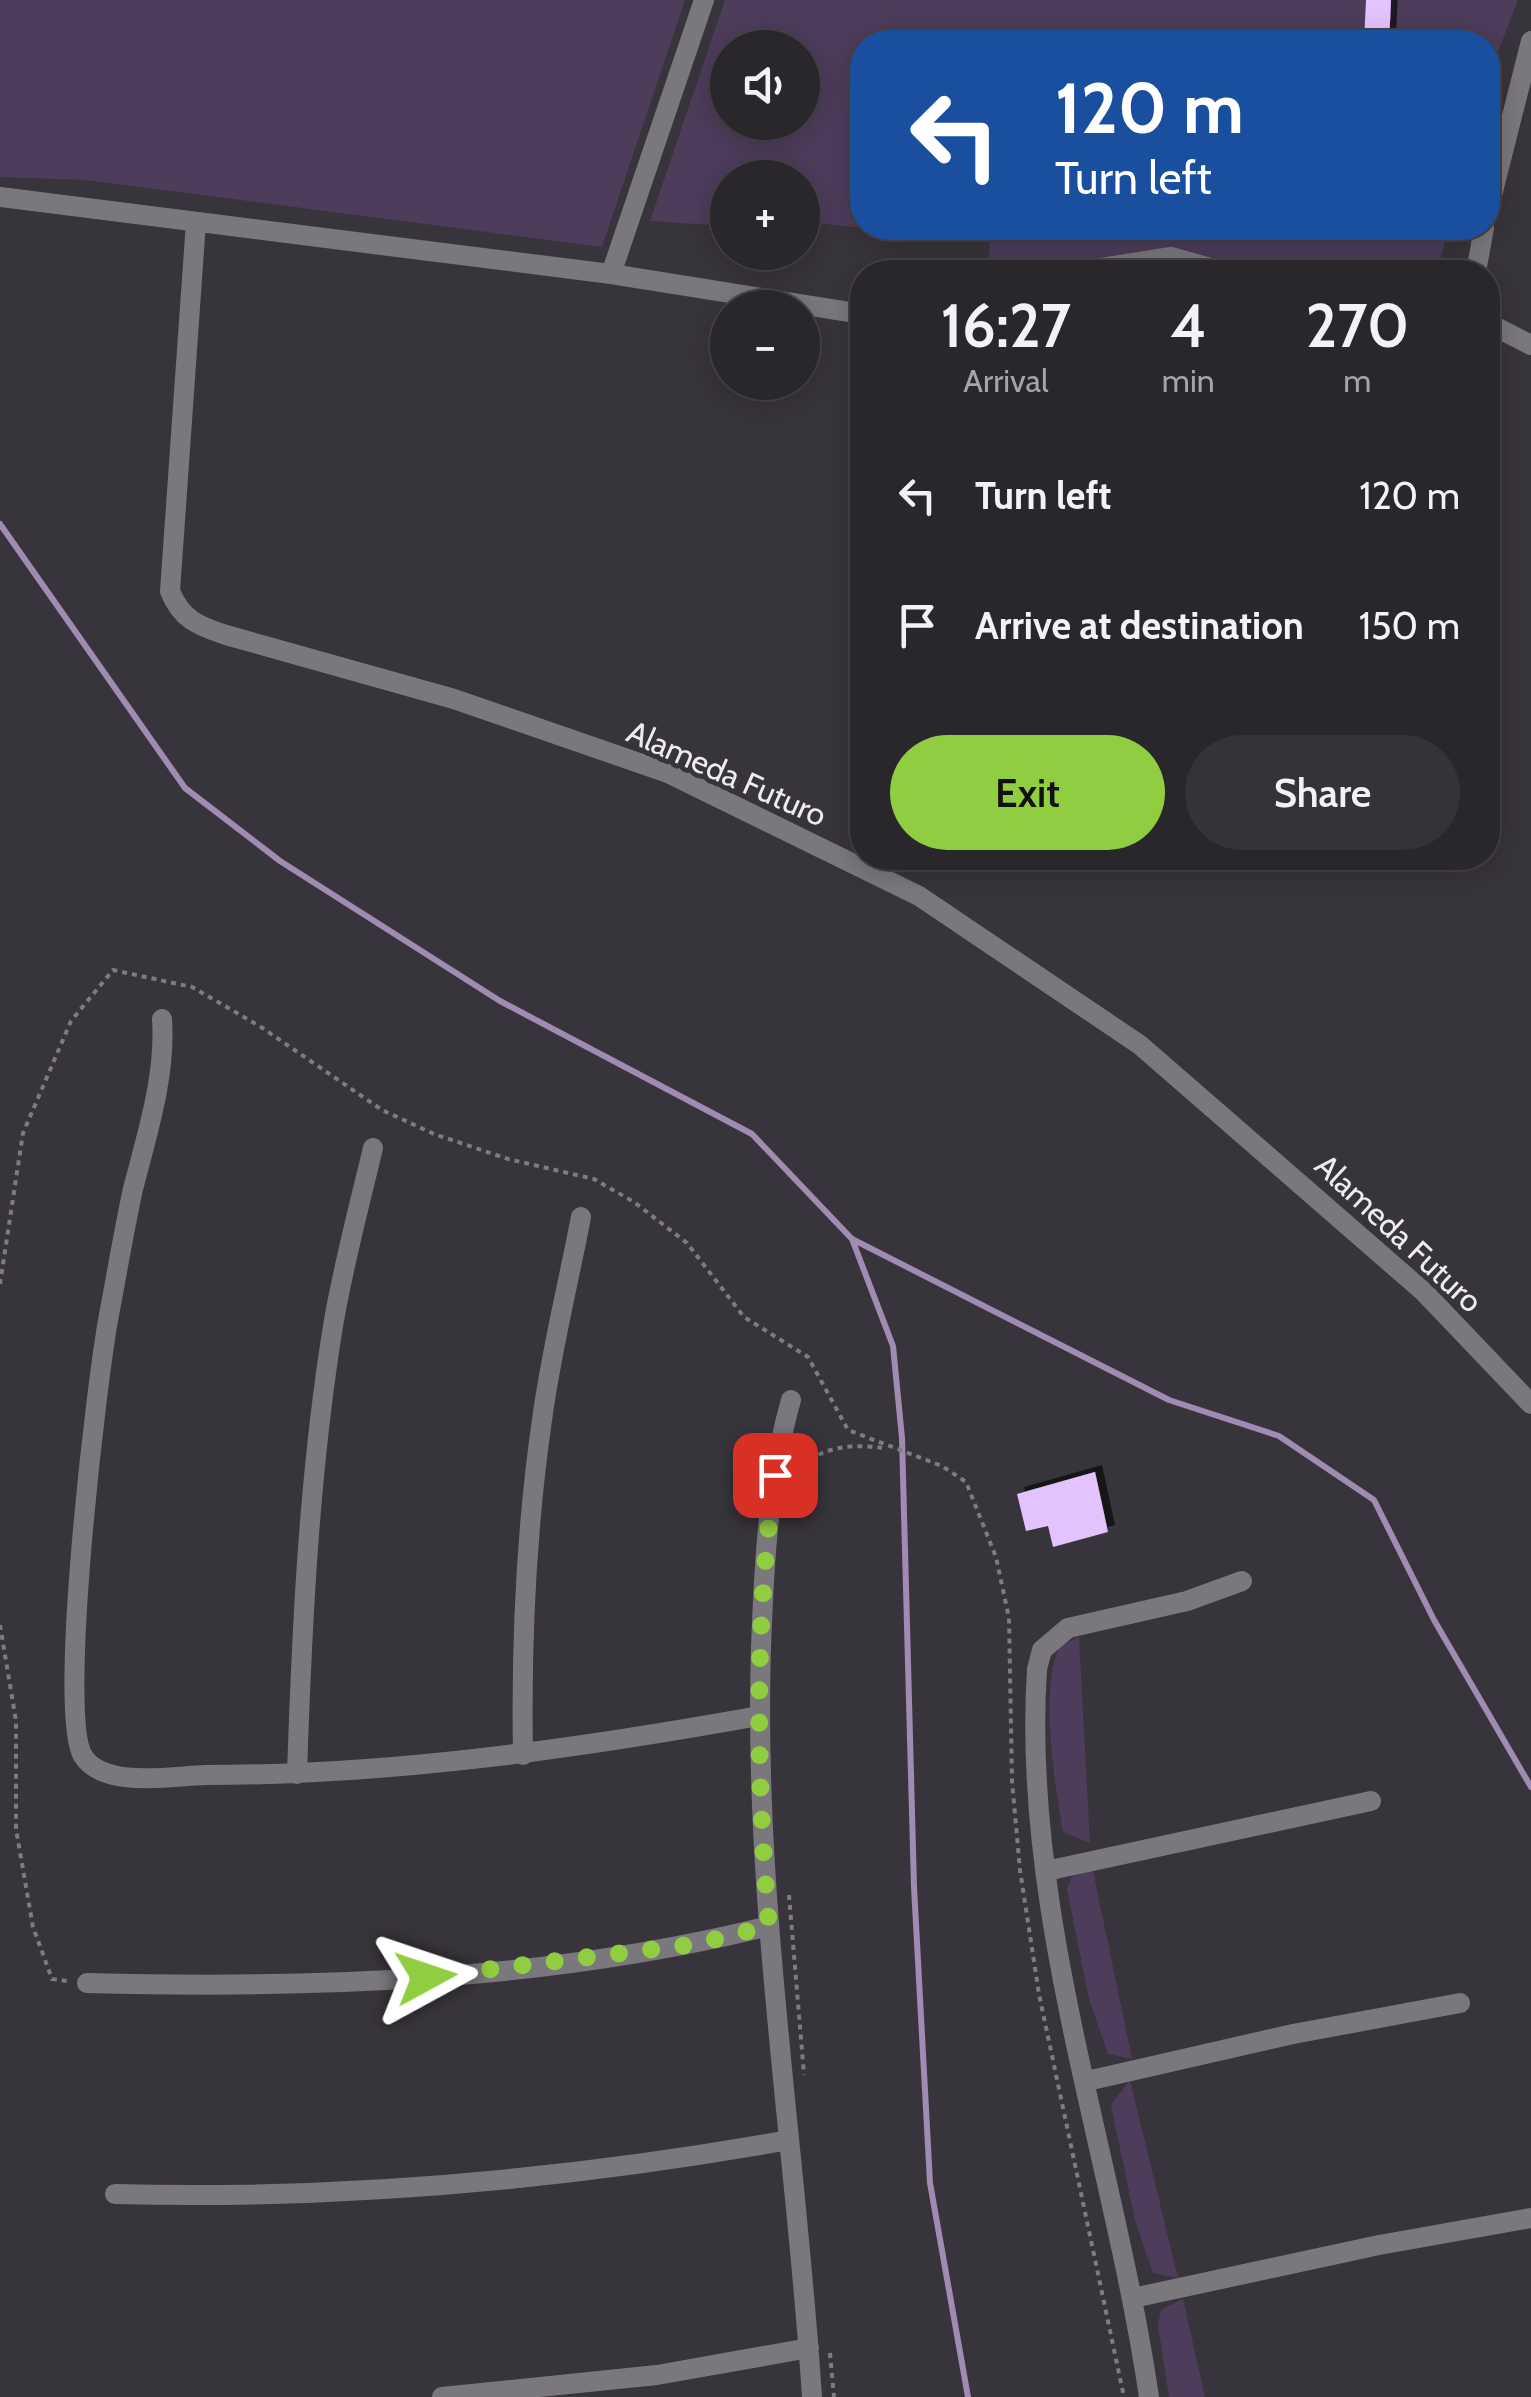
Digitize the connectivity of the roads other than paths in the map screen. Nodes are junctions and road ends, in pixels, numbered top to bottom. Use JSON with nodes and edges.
{"nodes":[{"id":1,"x":704,"y":0,"type":"edge"},
{"id":2,"x":1531,"y":41,"type":"edge"},
{"id":3,"x":1500,"y":164,"type":"edge"},
{"id":4,"x":0,"y":197,"type":"edge"},
{"id":5,"x":196,"y":222,"type":"junction"},
{"id":6,"x":1152,"y":260,"type":"edge"},
{"id":7,"x":1182,"y":260,"type":"edge"},
{"id":8,"x":611,"y":274,"type":"junction"},
{"id":9,"x":850,"y":312,"type":"edge"},
{"id":10,"x":1500,"y":329,"type":"edge"},
{"id":11,"x":1531,"y":345,"type":"edge"},
{"id":12,"x":850,"y":862,"type":"edge"},
{"id":13,"x":866,"y":870,"type":"edge"},
{"id":14,"x":162,"y":1019,"type":"dead end"},
{"id":15,"x":374,"y":1148,"type":"dead end"},
{"id":16,"x":582,"y":1217,"type":"dead end"},
{"id":17,"x":791,"y":1400,"type":"dead end"},
{"id":18,"x":1531,"y":1404,"type":"edge"},
{"id":19,"x":1242,"y":1581,"type":"dead end"},
{"id":20,"x":759,"y":1716,"type":"junction"},
{"id":21,"x":523,"y":1755,"type":"junction"},
{"id":22,"x":297,"y":1774,"type":"junction"},
{"id":23,"x":1371,"y":1802,"type":"dead end"},
{"id":24,"x":1046,"y":1871,"type":"junction"},
{"id":25,"x":769,"y":1926,"type":"junction"},
{"id":26,"x":87,"y":1983,"type":"road end"},
{"id":27,"x":1460,"y":2003,"type":"dead end"},
{"id":28,"x":1087,"y":2081,"type":"junction"},
{"id":29,"x":789,"y":2140,"type":"junction"},
{"id":30,"x":114,"y":2194,"type":"dead end"},
{"id":31,"x":1531,"y":2218,"type":"edge"},
{"id":32,"x":1133,"y":2298,"type":"junction"},
{"id":33,"x":819,"y":2346,"type":"junction"},
{"id":34,"x":442,"y":2397,"type":"edge"},
{"id":35,"x":812,"y":2397,"type":"edge"},
{"id":36,"x":1148,"y":2397,"type":"edge"}],
"edges":[{"from":1,"to":8,"type":"street"},
{"from":2,"to":3,"type":"street"},
{"from":4,"to":5,"type":"street"},
{"from":5,"to":8,"type":"street"},
{"from":5,"to":12,"type":"street","name":"Alameda Futuro"},
{"from":6,"to":7,"type":"street"},
{"from":8,"to":9,"type":"street"},
{"from":10,"to":11,"type":"street"},
{"from":13,"to":18,"type":"street","name":"Alameda Futuro"},
{"from":14,"to":22,"type":"street"},
{"from":15,"to":22,"type":"street"},
{"from":16,"to":21,"type":"street"},
{"from":17,"to":20,"type":"street"},
{"from":19,"to":24,"type":"street"},
{"from":20,"to":21,"type":"street"},
{"from":20,"to":25,"type":"street"},
{"from":21,"to":22,"type":"street"},
{"from":23,"to":24,"type":"street"},
{"from":24,"to":28,"type":"street"},
{"from":25,"to":26,"type":"street"},
{"from":25,"to":29,"type":"street"},
{"from":27,"to":28,"type":"street"},
{"from":28,"to":32,"type":"street"},
{"from":29,"to":30,"type":"street"},
{"from":29,"to":33,"type":"street"},
{"from":31,"to":32,"type":"street"},
{"from":32,"to":36,"type":"street"},
{"from":33,"to":34,"type":"street"},
{"from":33,"to":35,"type":"street"}]}
